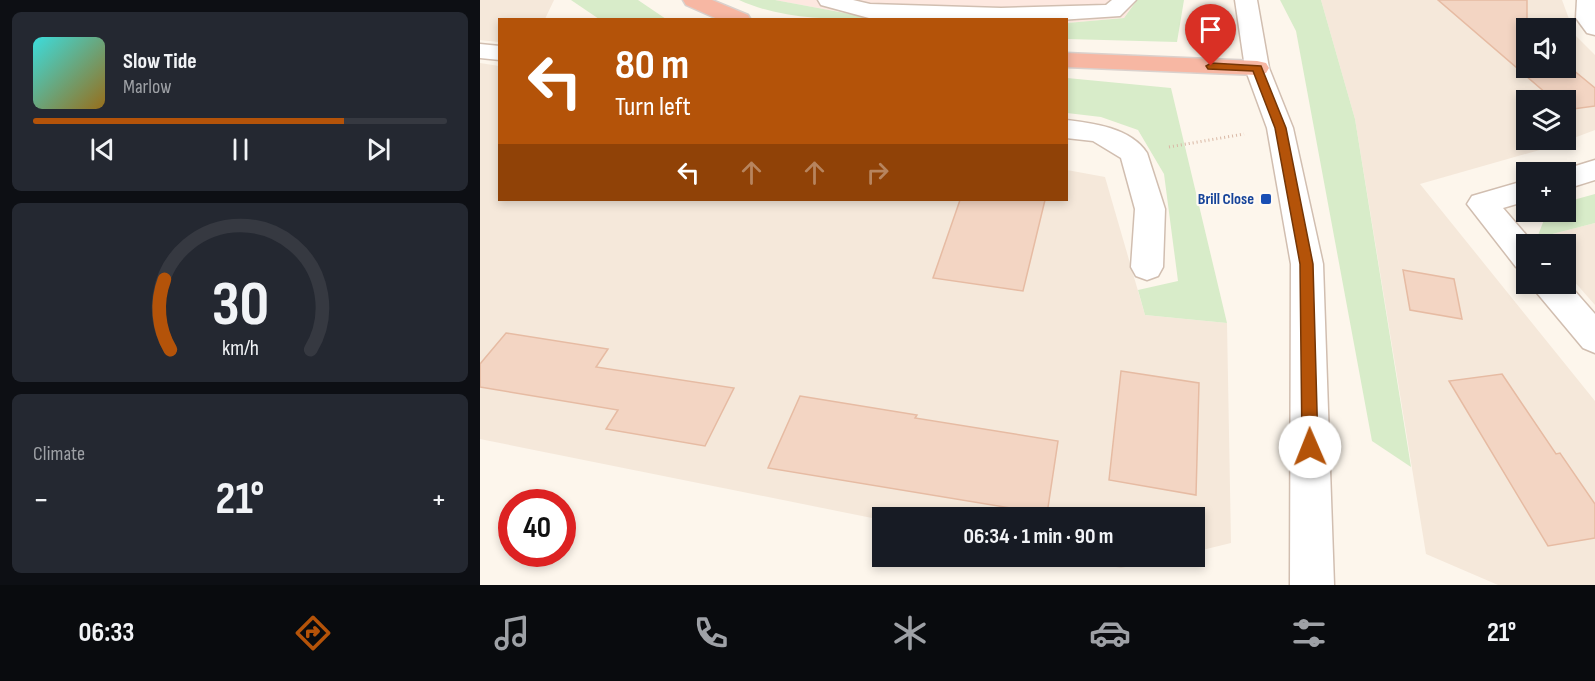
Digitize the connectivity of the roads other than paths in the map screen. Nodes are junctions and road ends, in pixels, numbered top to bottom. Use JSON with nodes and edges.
{"nodes":[{"id":1,"x":694,"y":0,"type":"edge"},
{"id":2,"x":829,"y":0,"type":"edge"},
{"id":3,"x":1086,"y":0,"type":"edge"},
{"id":4,"x":1125,"y":0,"type":"edge"},
{"id":5,"x":1246,"y":0,"type":"edge"},
{"id":6,"x":1588,"y":0,"type":"edge"},
{"id":7,"x":1043,"y":14,"type":"junction"},
{"id":8,"x":735,"y":18,"type":"edge"},
{"id":9,"x":1595,"y":28,"type":"edge"},
{"id":10,"x":480,"y":51,"type":"edge"},
{"id":11,"x":498,"y":54,"type":"edge"},
{"id":12,"x":1068,"y":60,"type":"edge"},
{"id":13,"x":1257,"y":68,"type":"junction"},
{"id":14,"x":1068,"y":129,"type":"edge"},
{"id":15,"x":1595,"y":170,"type":"edge"},
{"id":16,"x":1576,"y":176,"type":"edge"},
{"id":17,"x":1516,"y":193,"type":"edge"},
{"id":18,"x":1516,"y":245,"type":"edge"},
{"id":19,"x":1147,"y":267,"type":"dead end"},
{"id":20,"x":1558,"y":294,"type":"edge"},
{"id":21,"x":1595,"y":338,"type":"edge"},
{"id":22,"x":1312,"y":585,"type":"edge"}],
"edges":[{"from":1,"to":8,"type":"highway"},
{"from":2,"to":7,"type":"street"},
{"from":3,"to":7,"type":"street"},
{"from":4,"to":7,"type":"street"},
{"from":5,"to":13,"type":"street"},
{"from":6,"to":9,"type":"street"},
{"from":10,"to":11,"type":"street"},
{"from":12,"to":13,"type":"highway"},
{"from":13,"to":22,"type":"street"},
{"from":14,"to":19,"type":"street"},
{"from":15,"to":16,"type":"street"},
{"from":17,"to":18,"type":"street"},
{"from":20,"to":21,"type":"street"}]}
